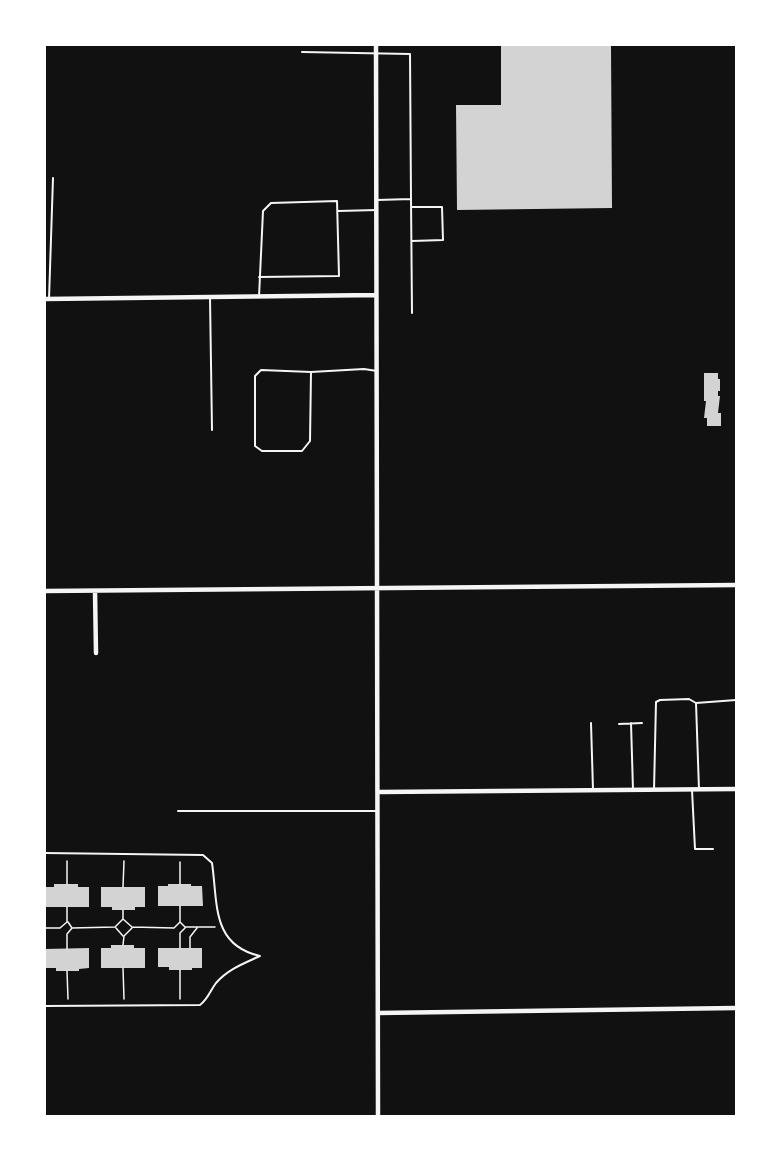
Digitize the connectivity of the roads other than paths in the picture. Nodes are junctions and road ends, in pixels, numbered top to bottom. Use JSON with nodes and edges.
{"nodes":[{"id":1,"x":376,"y":45,"type":"edge"},
{"id":2,"x":302,"y":52,"type":"dead end"},
{"id":3,"x":376,"y":54,"type":"junction"},
{"id":4,"x":53,"y":178,"type":"dead end"},
{"id":5,"x":411,"y":199,"type":"junction"},
{"id":6,"x":377,"y":200,"type":"junction"},
{"id":7,"x":411,"y":207,"type":"junction"},
{"id":8,"x":378,"y":210,"type":"junction"},
{"id":9,"x":338,"y":211,"type":"junction"},
{"id":10,"x":412,"y":241,"type":"junction"},
{"id":11,"x":259,"y":277,"type":"junction"},
{"id":12,"x":376,"y":295,"type":"junction"},
{"id":13,"x":259,"y":297,"type":"junction"},
{"id":14,"x":210,"y":298,"type":"junction"},
{"id":15,"x":47,"y":299,"type":"edge"},
{"id":16,"x":412,"y":312,"type":"dead end"},
{"id":17,"x":377,"y":371,"type":"junction"},
{"id":18,"x":311,"y":372,"type":"junction"},
{"id":19,"x":212,"y":430,"type":"dead end"},
{"id":20,"x":736,"y":585,"type":"edge"},
{"id":21,"x":378,"y":588,"type":"junction"},
{"id":22,"x":45,"y":591,"type":"edge"},
{"id":23,"x":95,"y":591,"type":"junction"},
{"id":24,"x":96,"y":653,"type":"dead end"},
{"id":25,"x":736,"y":700,"type":"edge"},
{"id":26,"x":696,"y":703,"type":"junction"},
{"id":27,"x":591,"y":723,"type":"dead end"},
{"id":28,"x":631,"y":723,"type":"junction"},
{"id":29,"x":642,"y":723,"type":"dead end"},
{"id":30,"x":619,"y":724,"type":"dead end"},
{"id":31,"x":699,"y":789,"type":"junction"},
{"id":32,"x":736,"y":789,"type":"edge"},
{"id":33,"x":593,"y":790,"type":"junction"},
{"id":34,"x":633,"y":790,"type":"junction"},
{"id":35,"x":654,"y":790,"type":"junction"},
{"id":36,"x":692,"y":790,"type":"junction"},
{"id":37,"x":379,"y":792,"type":"junction"},
{"id":38,"x":379,"y":810,"type":"junction"},
{"id":39,"x":178,"y":811,"type":"dead end"},
{"id":40,"x":712,"y":849,"type":"dead end"},
{"id":41,"x":45,"y":853,"type":"edge"},
{"id":42,"x":45,"y":1006,"type":"edge"},
{"id":43,"x":736,"y":1008,"type":"edge"},
{"id":44,"x":378,"y":1013,"type":"junction"},
{"id":45,"x":378,"y":1116,"type":"edge"}],
"edges":[{"from":1,"to":3,"type":"street"},
{"from":2,"to":3,"type":"lane"},
{"from":3,"to":5,"type":"lane"},
{"from":3,"to":6,"type":"street"},
{"from":4,"to":15,"type":"lane"},
{"from":5,"to":6,"type":"lane"},
{"from":5,"to":7,"type":"lane"},
{"from":6,"to":8,"type":"street"},
{"from":7,"to":10,"type":"lane"},
{"from":7,"to":10,"type":"lane"},
{"from":8,"to":9,"type":"lane"},
{"from":8,"to":12,"type":"street"},
{"from":9,"to":11,"type":"lane"},
{"from":9,"to":11,"type":"lane"},
{"from":10,"to":16,"type":"lane"},
{"from":11,"to":13,"type":"lane"},
{"from":12,"to":13,"type":"street"},
{"from":12,"to":17,"type":"street"},
{"from":13,"to":14,"type":"street"},
{"from":14,"to":15,"type":"street"},
{"from":14,"to":19,"type":"lane"},
{"from":17,"to":18,"type":"lane"},
{"from":17,"to":21,"type":"street"},
{"from":18,"to":18,"type":"lane"},
{"from":20,"to":21,"type":"street"},
{"from":21,"to":23,"type":"street"},
{"from":21,"to":37,"type":"street"},
{"from":22,"to":23,"type":"street"},
{"from":23,"to":24,"type":"street"},
{"from":25,"to":26,"type":"lane"},
{"from":26,"to":31,"type":"lane"},
{"from":26,"to":35,"type":"lane"},
{"from":27,"to":33,"type":"lane"},
{"from":28,"to":29,"type":"lane"},
{"from":28,"to":30,"type":"lane"},
{"from":28,"to":34,"type":"lane"},
{"from":31,"to":32,"type":"street"},
{"from":31,"to":36,"type":"street"},
{"from":33,"to":34,"type":"street"},
{"from":33,"to":37,"type":"street"},
{"from":34,"to":35,"type":"street"},
{"from":35,"to":36,"type":"street"},
{"from":36,"to":40,"type":"lane"},
{"from":37,"to":38,"type":"street"},
{"from":38,"to":39,"type":"lane"},
{"from":38,"to":44,"type":"street"},
{"from":41,"to":42,"type":"lane"},
{"from":43,"to":44,"type":"street"},
{"from":44,"to":45,"type":"street"}]}
